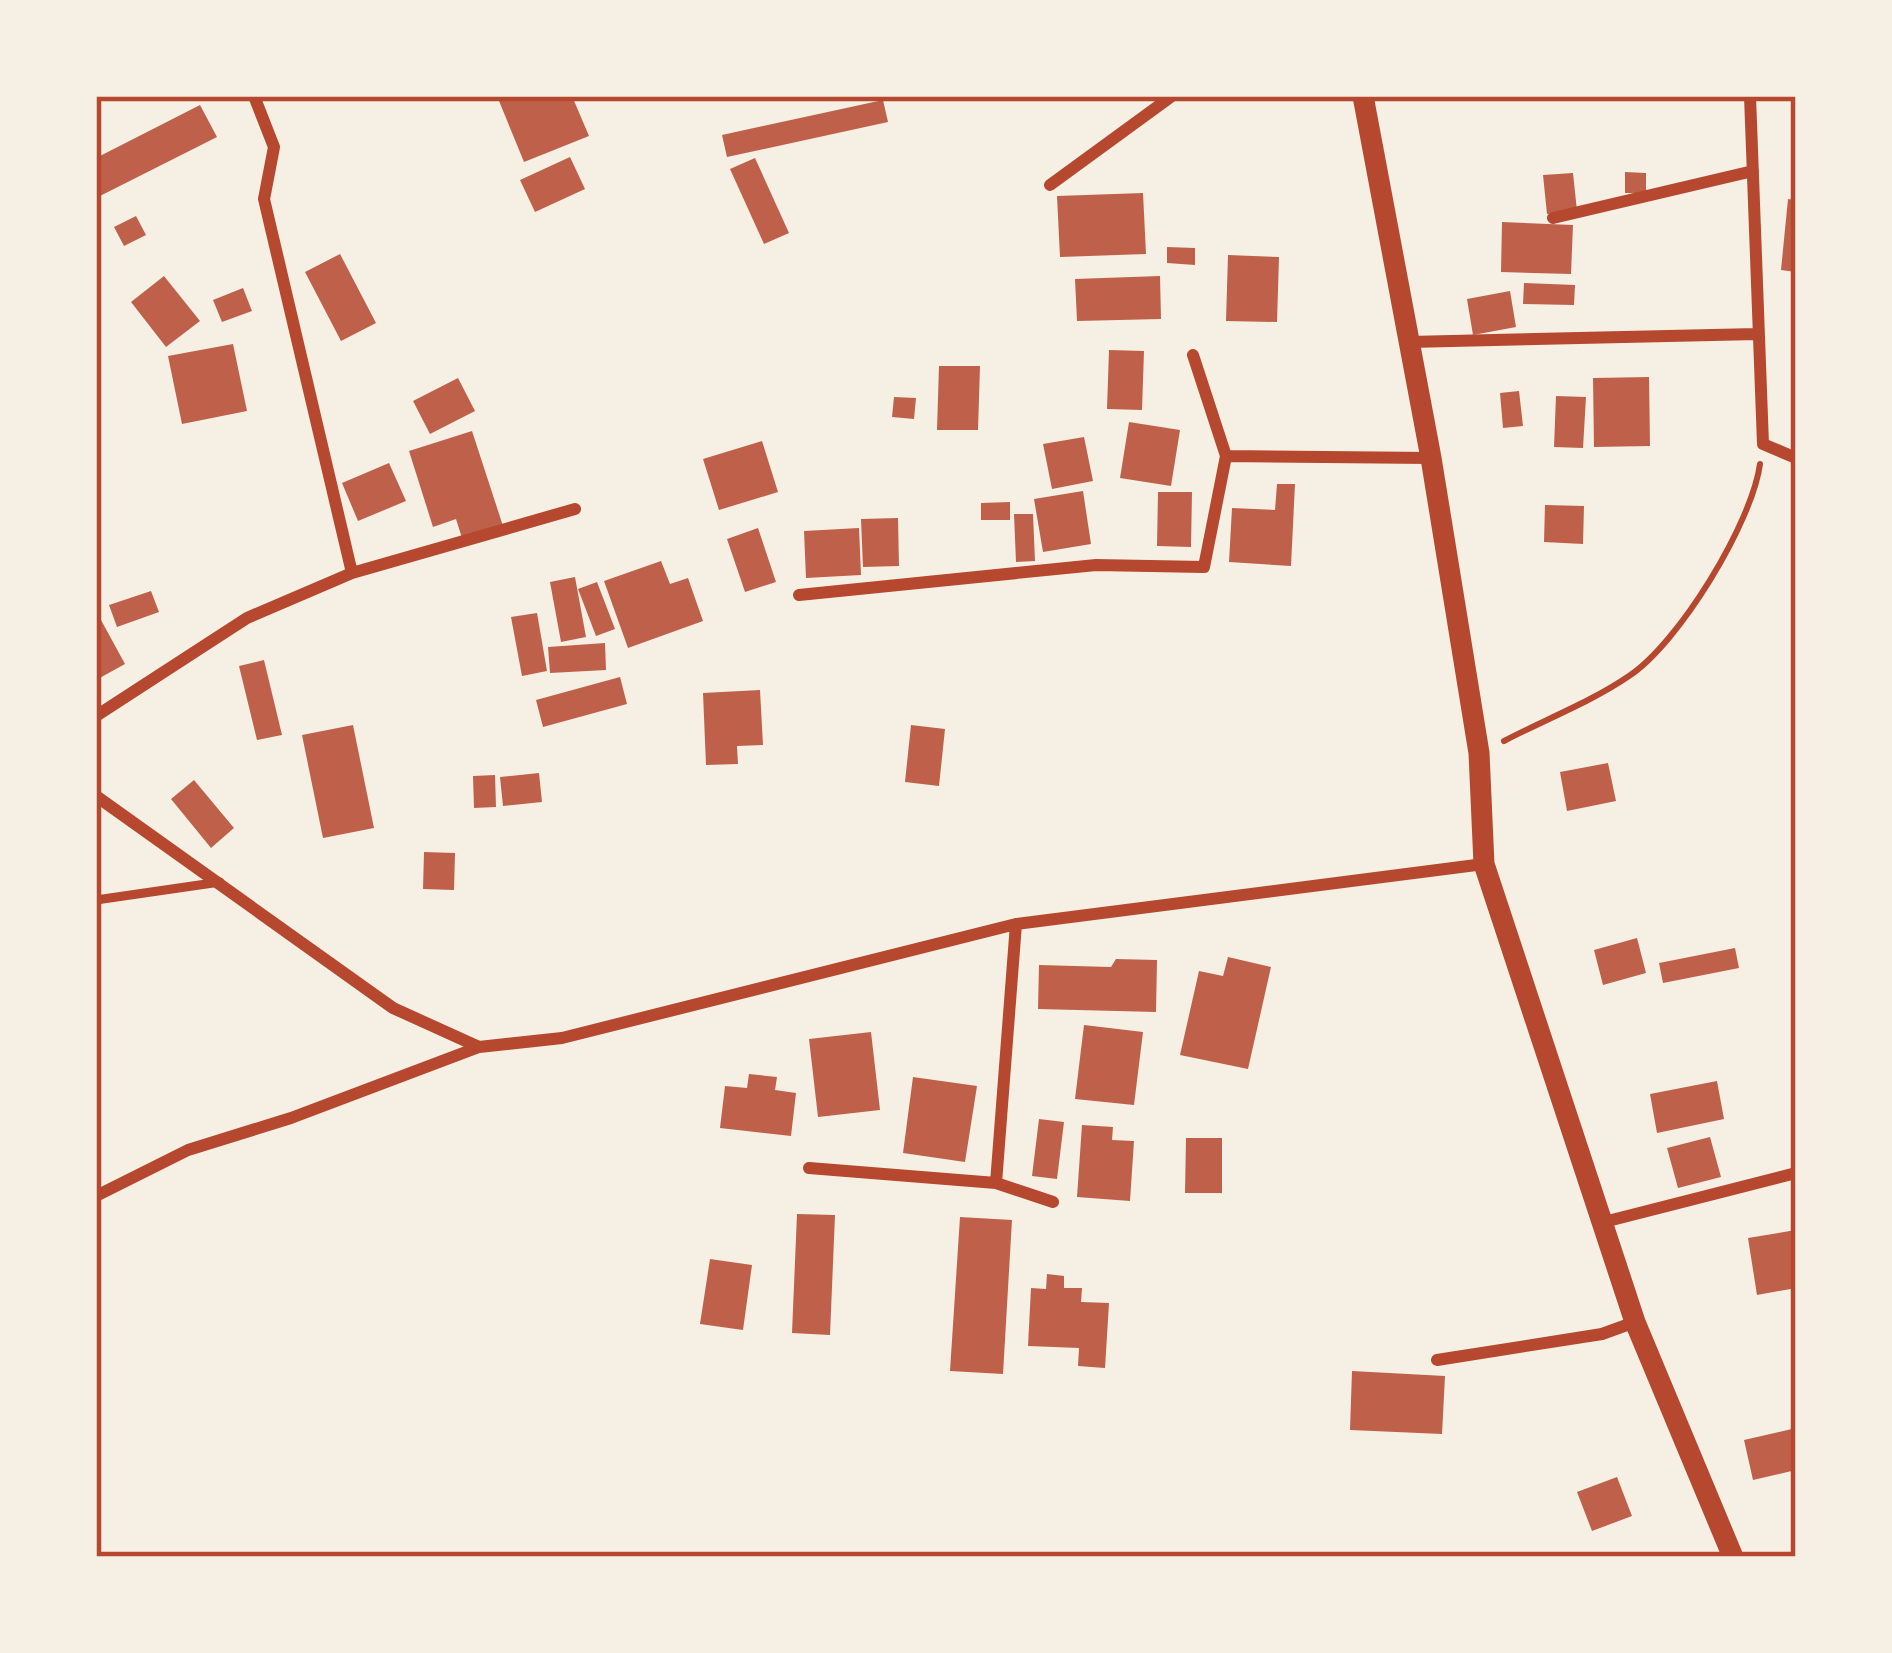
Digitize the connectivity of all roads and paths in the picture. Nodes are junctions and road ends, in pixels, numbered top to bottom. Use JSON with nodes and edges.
{"nodes":[{"id":1,"x":254,"y":96,"type":"edge"},
{"id":2,"x":1172,"y":96,"type":"edge"},
{"id":3,"x":1363,"y":96,"type":"edge"},
{"id":4,"x":1750,"y":96,"type":"edge"},
{"id":5,"x":1754,"y":170,"type":"junction"},
{"id":6,"x":1050,"y":185,"type":"dead end"},
{"id":7,"x":1553,"y":218,"type":"dead end"},
{"id":8,"x":1757,"y":334,"type":"junction"},
{"id":9,"x":1409,"y":343,"type":"junction"},
{"id":10,"x":1193,"y":355,"type":"dead end"},
{"id":11,"x":1763,"y":444,"type":"junction"},
{"id":12,"x":1226,"y":456,"type":"junction"},
{"id":13,"x":1431,"y":458,"type":"junction"},
{"id":14,"x":1796,"y":458,"type":"edge"},
{"id":15,"x":575,"y":509,"type":"dead end"},
{"id":16,"x":352,"y":573,"type":"junction"},
{"id":17,"x":799,"y":595,"type":"dead end"},
{"id":18,"x":96,"y":716,"type":"edge"},
{"id":19,"x":1479,"y":753,"type":"junction"},
{"id":20,"x":96,"y":796,"type":"edge"},
{"id":21,"x":1484,"y":864,"type":"junction"},
{"id":22,"x":220,"y":882,"type":"junction"},
{"id":23,"x":96,"y":900,"type":"edge"},
{"id":24,"x":1016,"y":923,"type":"junction"},
{"id":25,"x":479,"y":1047,"type":"junction"},
{"id":26,"x":809,"y":1168,"type":"dead end"},
{"id":27,"x":1796,"y":1173,"type":"edge"},
{"id":28,"x":997,"y":1183,"type":"junction"},
{"id":29,"x":96,"y":1196,"type":"edge"},
{"id":30,"x":1053,"y":1202,"type":"dead end"},
{"id":31,"x":1604,"y":1222,"type":"junction"},
{"id":32,"x":1635,"y":1322,"type":"junction"},
{"id":33,"x":1437,"y":1360,"type":"dead end"},
{"id":34,"x":1733,"y":1557,"type":"edge"}],
"edges":[{"from":1,"to":16,"type":"street"},
{"from":2,"to":6,"type":"street"},
{"from":3,"to":9,"type":"street"},
{"from":4,"to":5,"type":"street"},
{"from":5,"to":7,"type":"street"},
{"from":5,"to":8,"type":"street"},
{"from":8,"to":9,"type":"street"},
{"from":8,"to":11,"type":"street"},
{"from":9,"to":13,"type":"street"},
{"from":10,"to":12,"type":"street"},
{"from":11,"to":14,"type":"street"},
{"from":11,"to":19,"type":"path"},
{"from":12,"to":13,"type":"street"},
{"from":12,"to":17,"type":"street"},
{"from":13,"to":19,"type":"street"},
{"from":15,"to":16,"type":"street"},
{"from":16,"to":18,"type":"street"},
{"from":19,"to":21,"type":"street"},
{"from":20,"to":22,"type":"street"},
{"from":21,"to":24,"type":"street"},
{"from":21,"to":31,"type":"street"},
{"from":22,"to":23,"type":"lane"},
{"from":22,"to":25,"type":"street"},
{"from":24,"to":25,"type":"street"},
{"from":24,"to":28,"type":"street"},
{"from":25,"to":29,"type":"street"},
{"from":26,"to":28,"type":"street"},
{"from":27,"to":31,"type":"street"},
{"from":28,"to":30,"type":"street"},
{"from":31,"to":32,"type":"street"},
{"from":32,"to":33,"type":"street"},
{"from":32,"to":34,"type":"street"}]}
